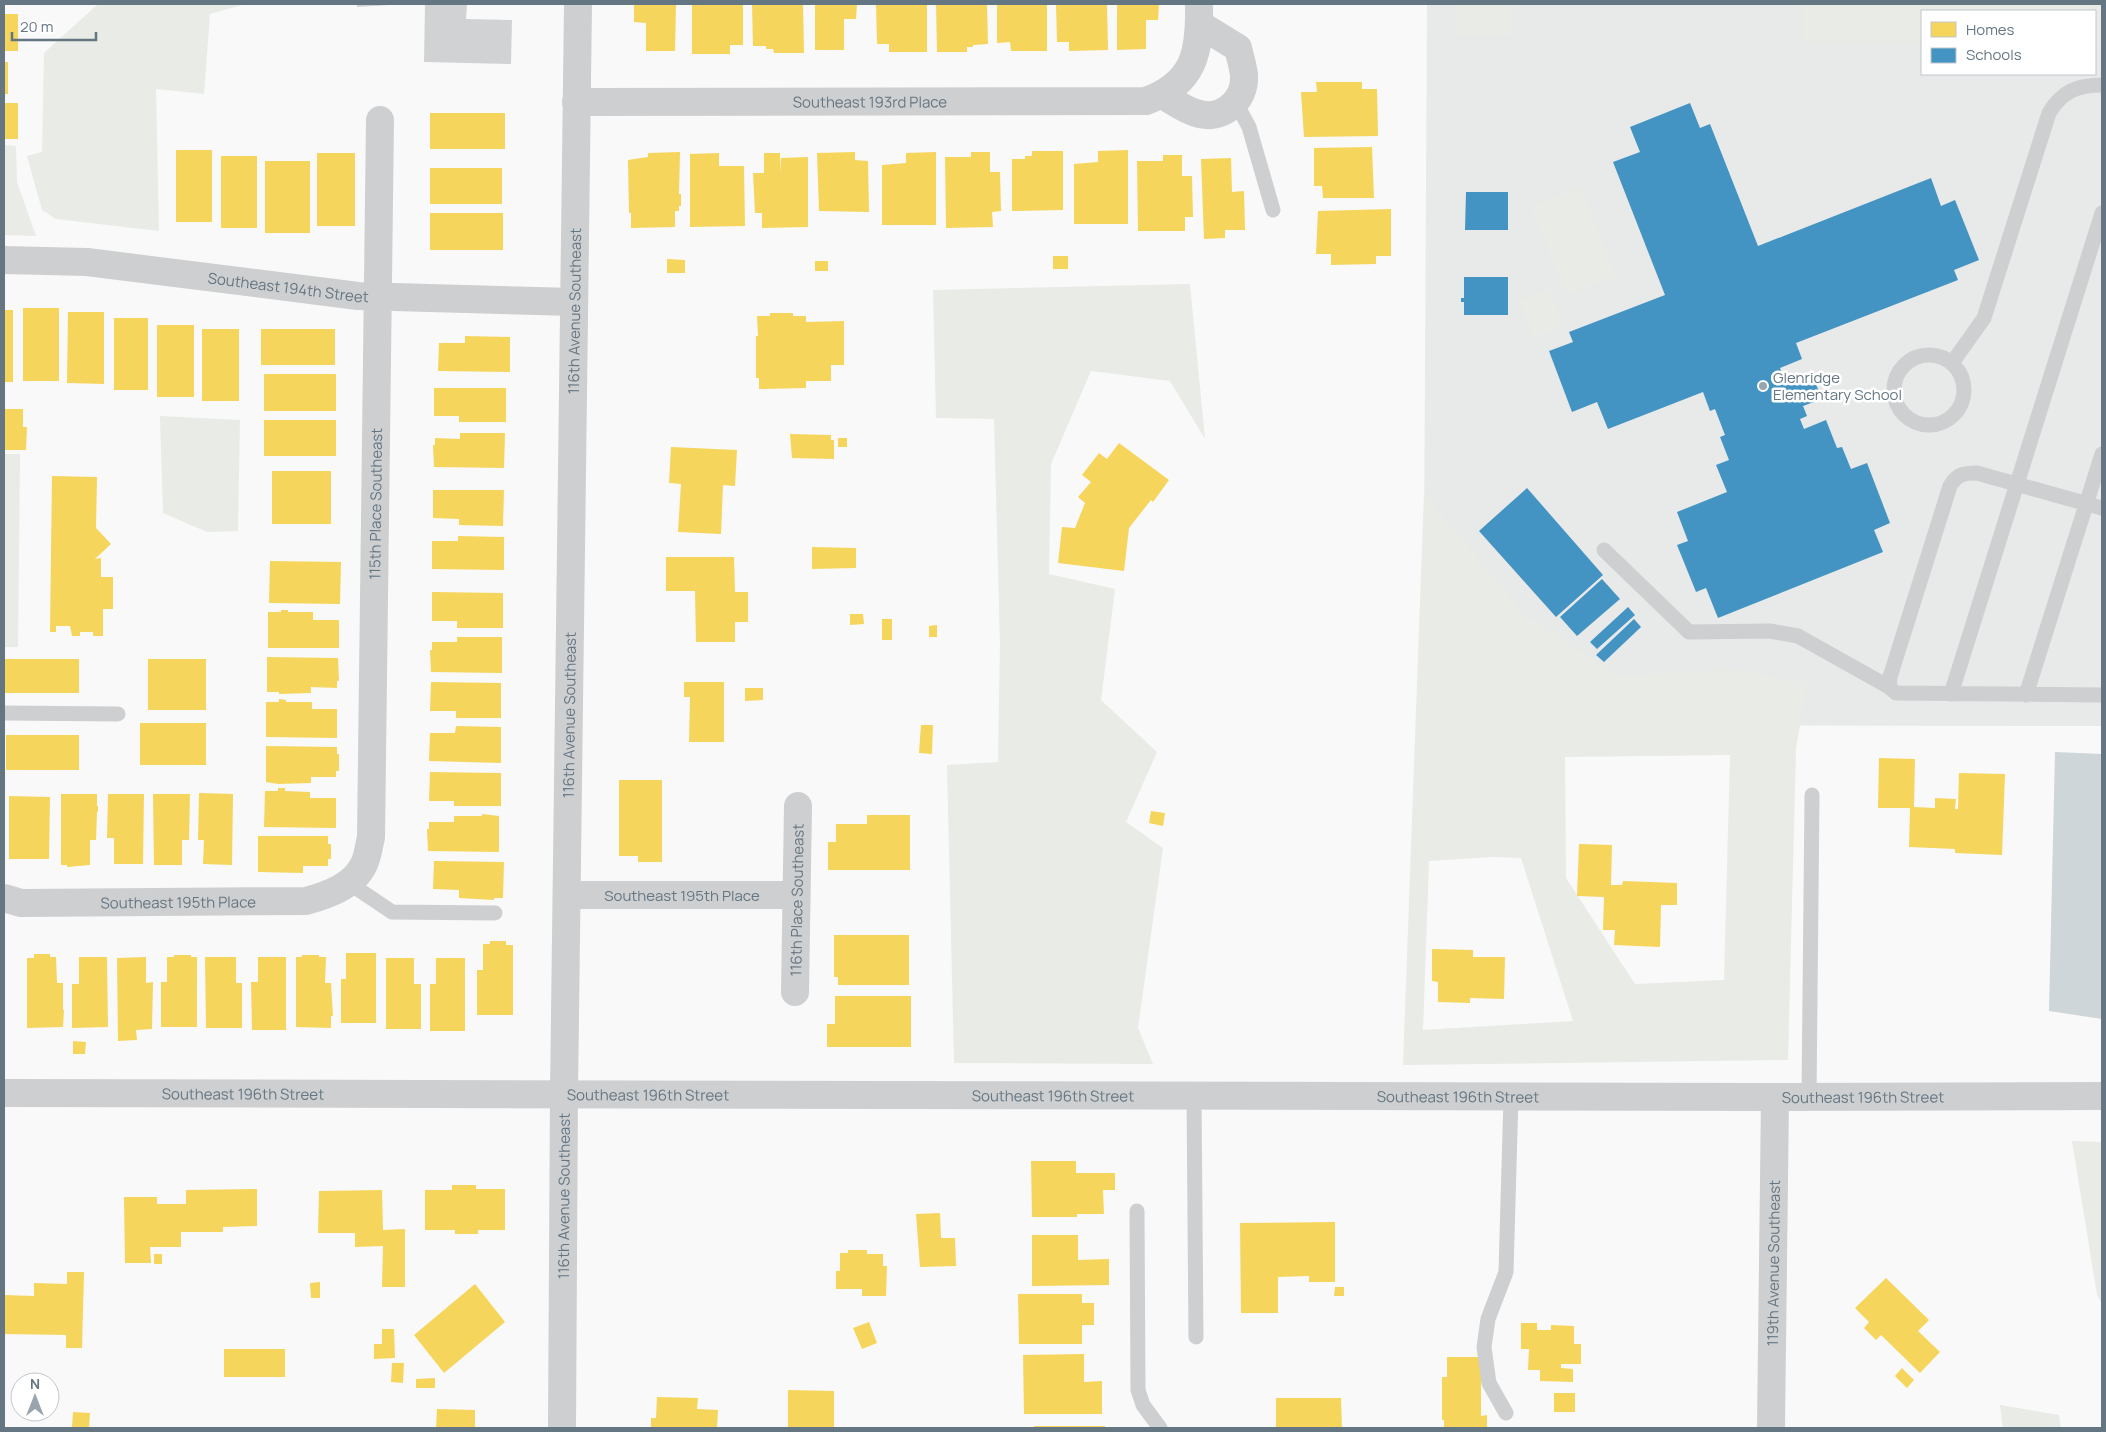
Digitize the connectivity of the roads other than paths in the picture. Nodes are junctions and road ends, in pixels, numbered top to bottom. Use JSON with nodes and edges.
{"nodes":[{"id":1,"x":578,"y":4,"type":"edge"},
{"id":2,"x":1199,"y":14,"type":"edge"},
{"id":3,"x":2102,"y":85,"type":"edge"},
{"id":4,"x":1162,"y":95,"type":"junction"},
{"id":5,"x":576,"y":102,"type":"junction"},
{"id":6,"x":1236,"y":103,"type":"junction"},
{"id":7,"x":380,"y":120,"type":"dead end"},
{"id":8,"x":1273,"y":210,"type":"dead end"},
{"id":9,"x":2102,"y":213,"type":"edge"},
{"id":10,"x":4,"y":260,"type":"edge"},
{"id":11,"x":378,"y":297,"type":"junction"},
{"id":12,"x":574,"y":302,"type":"junction"},
{"id":13,"x":1952,"y":363,"type":"junction"},
{"id":14,"x":2102,"y":454,"type":"edge"},
{"id":15,"x":2018,"y":484,"type":"junction"},
{"id":16,"x":2087,"y":504,"type":"junction"},
{"id":17,"x":2102,"y":508,"type":"edge"},
{"id":18,"x":1604,"y":550,"type":"dead end"},
{"id":19,"x":1889,"y":687,"type":"junction"},
{"id":20,"x":1951,"y":694,"type":"junction"},
{"id":21,"x":2026,"y":695,"type":"junction"},
{"id":22,"x":2102,"y":696,"type":"edge"},
{"id":23,"x":4,"y":713,"type":"edge"},
{"id":24,"x":118,"y":714,"type":"dead end"},
{"id":25,"x":1812,"y":795,"type":"dead end"},
{"id":26,"x":798,"y":806,"type":"dead end"},
{"id":27,"x":349,"y":883,"type":"junction"},
{"id":28,"x":567,"y":895,"type":"junction"},
{"id":29,"x":796,"y":895,"type":"junction"},
{"id":30,"x":4,"y":898,"type":"edge"},
{"id":31,"x":495,"y":913,"type":"dead end"},
{"id":32,"x":795,"y":992,"type":"dead end"},
{"id":33,"x":4,"y":1093,"type":"edge"},
{"id":34,"x":564,"y":1093,"type":"junction"},
{"id":35,"x":1194,"y":1095,"type":"junction"},
{"id":36,"x":1511,"y":1096,"type":"junction"},
{"id":37,"x":2102,"y":1096,"type":"edge"},
{"id":38,"x":1775,"y":1097,"type":"junction"},
{"id":39,"x":1808,"y":1097,"type":"junction"},
{"id":40,"x":1137,"y":1211,"type":"dead end"},
{"id":41,"x":1196,"y":1337,"type":"dead end"},
{"id":42,"x":1506,"y":1413,"type":"dead end"},
{"id":43,"x":562,"y":1428,"type":"edge"},
{"id":44,"x":1160,"y":1428,"type":"edge"},
{"id":45,"x":1771,"y":1428,"type":"edge"}],
"edges":[{"from":1,"to":5,"type":"street","name":"116th Avenue Southeast"},
{"from":2,"to":4,"type":"street","name":"Southeast 193rd Place"},
{"from":2,"to":6,"type":"street"},
{"from":3,"to":13,"type":"lane"},
{"from":4,"to":5,"type":"street","name":"Southeast 193rd Place"},
{"from":4,"to":6,"type":"street"},
{"from":5,"to":12,"type":"street","name":"116th Avenue Southeast"},
{"from":6,"to":8,"type":"lane"},
{"from":7,"to":11,"type":"street","name":"115th Place Southeast"},
{"from":9,"to":15,"type":"lane"},
{"from":10,"to":11,"type":"street","name":"Southeast 194th Street"},
{"from":11,"to":12,"type":"street","name":"Southeast 194th Street"},
{"from":11,"to":27,"type":"street","name":"115th Place Southeast"},
{"from":12,"to":28,"type":"street","name":"116th Avenue Southeast"},
{"from":13,"to":13,"type":"lane"},
{"from":14,"to":16,"type":"lane"},
{"from":15,"to":16,"type":"lane"},
{"from":15,"to":19,"type":"lane"},
{"from":15,"to":20,"type":"lane"},
{"from":16,"to":17,"type":"lane"},
{"from":16,"to":21,"type":"lane"},
{"from":18,"to":19,"type":"lane"},
{"from":19,"to":20,"type":"lane"},
{"from":20,"to":21,"type":"lane"},
{"from":21,"to":22,"type":"lane"},
{"from":23,"to":24,"type":"lane"},
{"from":25,"to":39,"type":"lane"},
{"from":26,"to":29,"type":"street","name":"116th Place Southeast"},
{"from":27,"to":30,"type":"street","name":"Southeast 195th Place"},
{"from":27,"to":31,"type":"lane"},
{"from":28,"to":29,"type":"street","name":"Southeast 195th Place"},
{"from":28,"to":34,"type":"street","name":"116th Avenue Southeast"},
{"from":29,"to":32,"type":"street","name":"116th Place Southeast"},
{"from":33,"to":34,"type":"street","name":"Southeast 196th Street"},
{"from":34,"to":35,"type":"street","name":"Southeast 196th Street"},
{"from":34,"to":43,"type":"street","name":"116th Avenue Southeast"},
{"from":35,"to":36,"type":"street","name":"Southeast 196th Street"},
{"from":35,"to":41,"type":"lane"},
{"from":36,"to":38,"type":"street","name":"Southeast 196th Street"},
{"from":36,"to":42,"type":"lane"},
{"from":37,"to":39,"type":"street","name":"Southeast 196th Street"},
{"from":38,"to":39,"type":"street","name":"Southeast 196th Street"},
{"from":38,"to":45,"type":"street","name":"119th Avenue Southeast"},
{"from":40,"to":44,"type":"lane"}]}
